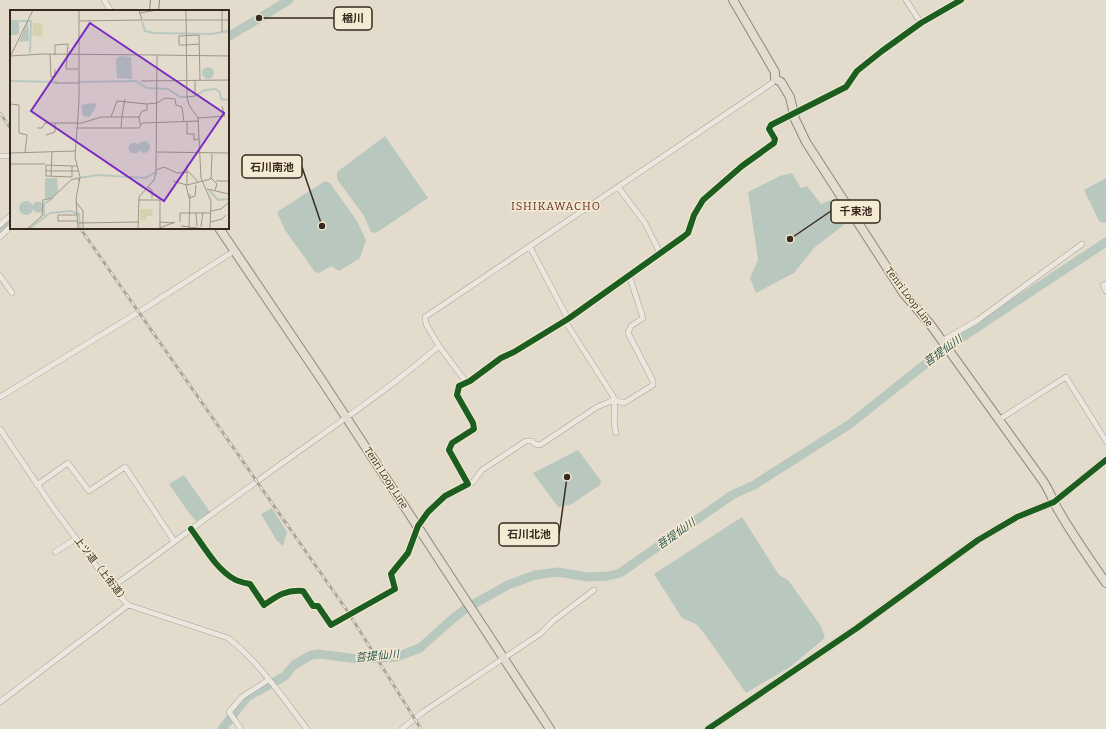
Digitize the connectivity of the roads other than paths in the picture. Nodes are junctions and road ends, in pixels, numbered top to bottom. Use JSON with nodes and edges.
{"nodes":[{"id":1,"x":104,"y":0,"type":"edge"},
{"id":2,"x":155,"y":0,"type":"edge"},
{"id":3,"x":733,"y":0,"type":"edge"},
{"id":4,"x":906,"y":0,"type":"edge"},
{"id":5,"x":961,"y":0,"type":"edge"},
{"id":6,"x":110,"y":10,"type":"edge"},
{"id":7,"x":154,"y":10,"type":"edge"},
{"id":8,"x":921,"y":23,"type":"junction"},
{"id":9,"x":775,"y":79,"type":"junction"},
{"id":10,"x":794,"y":113,"type":"junction"},
{"id":11,"x":618,"y":187,"type":"junction"},
{"id":12,"x":10,"y":216,"type":"edge"},
{"id":13,"x":0,"y":225,"type":"edge"},
{"id":14,"x":10,"y":227,"type":"edge"},
{"id":15,"x":220,"y":229,"type":"edge"},
{"id":16,"x":1,"y":233,"type":"edge"},
{"id":17,"x":1082,"y":244,"type":"dead end"},
{"id":18,"x":530,"y":247,"type":"junction"},
{"id":19,"x":234,"y":251,"type":"junction"},
{"id":20,"x":660,"y":252,"type":"junction"},
{"id":21,"x":629,"y":275,"type":"junction"},
{"id":22,"x":0,"y":276,"type":"edge"},
{"id":23,"x":1106,"y":284,"type":"edge"},
{"id":24,"x":1106,"y":291,"type":"edge"},
{"id":25,"x":12,"y":293,"type":"dead end"},
{"id":26,"x":566,"y":320,"type":"junction"},
{"id":27,"x":942,"y":342,"type":"junction"},
{"id":28,"x":438,"y":346,"type":"junction"},
{"id":29,"x":466,"y":382,"type":"junction"},
{"id":30,"x":0,"y":397,"type":"edge"},
{"id":31,"x":614,"y":400,"type":"junction"},
{"id":32,"x":346,"y":418,"type":"junction"},
{"id":33,"x":1000,"y":419,"type":"junction"},
{"id":34,"x":0,"y":430,"type":"edge"},
{"id":35,"x":616,"y":433,"type":"dead end"},
{"id":36,"x":1106,"y":441,"type":"edge"},
{"id":37,"x":1106,"y":460,"type":"edge"},
{"id":38,"x":468,"y":484,"type":"junction"},
{"id":39,"x":37,"y":485,"type":"junction"},
{"id":40,"x":1054,"y":502,"type":"junction"},
{"id":41,"x":418,"y":526,"type":"junction"},
{"id":42,"x":191,"y":528,"type":"junction"},
{"id":43,"x":76,"y":539,"type":"junction"},
{"id":44,"x":174,"y":541,"type":"junction"},
{"id":45,"x":54,"y":552,"type":"dead end"},
{"id":46,"x":1106,"y":583,"type":"edge"},
{"id":47,"x":112,"y":587,"type":"junction"},
{"id":48,"x":594,"y":590,"type":"dead end"},
{"id":49,"x":128,"y":605,"type":"junction"},
{"id":50,"x":505,"y":658,"type":"junction"},
{"id":51,"x":268,"y":680,"type":"junction"},
{"id":52,"x":0,"y":702,"type":"edge"},
{"id":53,"x":241,"y":729,"type":"edge"},
{"id":54,"x":307,"y":729,"type":"edge"},
{"id":55,"x":402,"y":729,"type":"edge"},
{"id":56,"x":550,"y":729,"type":"edge"},
{"id":57,"x":708,"y":729,"type":"edge"}],
"edges":[{"from":1,"to":6,"type":"street"},
{"from":2,"to":7,"type":"main road"},
{"from":3,"to":9,"type":"main road","name":"Tenri Loop Line"},
{"from":4,"to":8,"type":"street"},
{"from":5,"to":8,"type":"street"},
{"from":8,"to":10,"type":"street"},
{"from":9,"to":10,"type":"main road","name":"Tenri Loop Line"},
{"from":9,"to":11,"type":"street"},
{"from":10,"to":20,"type":"street"},
{"from":10,"to":27,"type":"main road","name":"Tenri Loop Line"},
{"from":11,"to":18,"type":"street"},
{"from":11,"to":20,"type":"street"},
{"from":12,"to":13,"type":"street"},
{"from":14,"to":16,"type":"street"},
{"from":15,"to":19,"type":"main road","name":"Tenri Loop Line"},
{"from":17,"to":27,"type":"street"},
{"from":18,"to":26,"type":"street"},
{"from":18,"to":28,"type":"street"},
{"from":19,"to":30,"type":"street"},
{"from":19,"to":32,"type":"main road","name":"Tenri Loop Line"},
{"from":20,"to":21,"type":"street"},
{"from":21,"to":26,"type":"street"},
{"from":21,"to":31,"type":"street"},
{"from":22,"to":25,"type":"street"},
{"from":23,"to":24,"type":"street"},
{"from":26,"to":29,"type":"street"},
{"from":26,"to":31,"type":"street"},
{"from":27,"to":33,"type":"main road","name":"Tenri Loop Line"},
{"from":28,"to":29,"type":"street"},
{"from":28,"to":32,"type":"street"},
{"from":29,"to":38,"type":"street"},
{"from":31,"to":35,"type":"street"},
{"from":31,"to":38,"type":"street"},
{"from":32,"to":41,"type":"main road","name":"Tenri Loop Line"},
{"from":32,"to":42,"type":"street"},
{"from":33,"to":36,"type":"street"},
{"from":33,"to":40,"type":"main road","name":"Tenri Loop Line"},
{"from":34,"to":39,"type":"street","name":"上ツ道（上街道）"},
{"from":37,"to":40,"type":"street"},
{"from":38,"to":41,"type":"street"},
{"from":39,"to":43,"type":"street","name":"上ツ道（上街道）"},
{"from":39,"to":44,"type":"street"},
{"from":40,"to":46,"type":"main road","name":"Tenri Loop Line"},
{"from":40,"to":57,"type":"street"},
{"from":41,"to":42,"type":"street"},
{"from":41,"to":50,"type":"main road","name":"Tenri Loop Line"},
{"from":42,"to":44,"type":"street"},
{"from":43,"to":45,"type":"street"},
{"from":43,"to":47,"type":"street","name":"上ツ道（上街道）"},
{"from":44,"to":47,"type":"street"},
{"from":47,"to":49,"type":"street","name":"上ツ道（上街道）"},
{"from":48,"to":50,"type":"street"},
{"from":49,"to":51,"type":"street","name":"上ツ道（上街道）"},
{"from":49,"to":52,"type":"street"},
{"from":50,"to":55,"type":"street"},
{"from":50,"to":56,"type":"main road","name":"Tenri Loop Line"},
{"from":51,"to":53,"type":"street"},
{"from":51,"to":54,"type":"street","name":"上ツ道（上街道）"}]}
